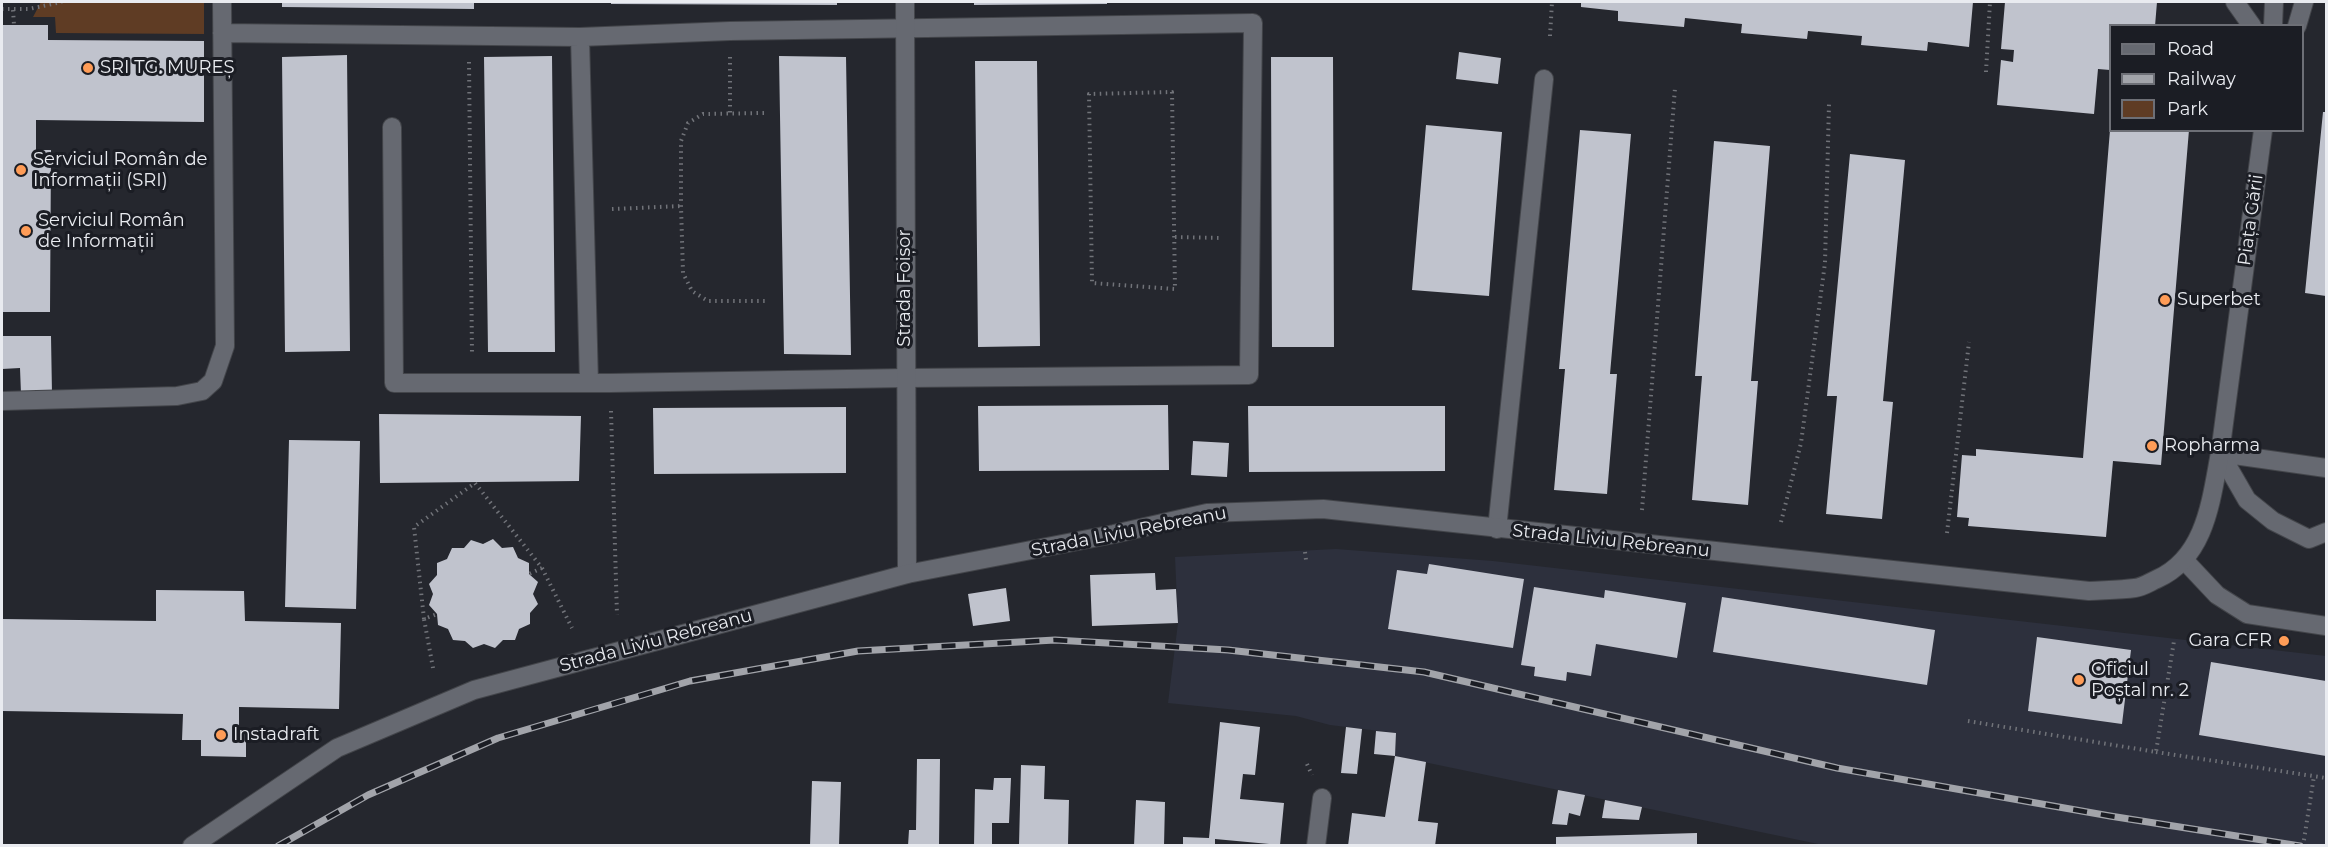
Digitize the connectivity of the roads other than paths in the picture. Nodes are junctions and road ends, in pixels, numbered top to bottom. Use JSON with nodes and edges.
{"nodes":[{"id":1,"x":222,"y":2,"type":"edge"},
{"id":2,"x":905,"y":2,"type":"edge"},
{"id":3,"x":2235,"y":2,"type":"edge"},
{"id":4,"x":2274,"y":2,"type":"edge"},
{"id":5,"x":2304,"y":2,"type":"edge"},
{"id":6,"x":2251,"y":24,"type":"edge"},
{"id":7,"x":2273,"y":24,"type":"edge"},
{"id":8,"x":2297,"y":24,"type":"edge"},
{"id":9,"x":906,"y":28,"type":"junction"},
{"id":10,"x":222,"y":33,"type":"junction"},
{"id":11,"x":579,"y":37,"type":"junction"},
{"id":12,"x":1544,"y":79,"type":"dead end"},
{"id":13,"x":392,"y":127,"type":"dead end"},
{"id":14,"x":2263,"y":132,"type":"edge"},
{"id":15,"x":905,"y":378,"type":"junction"},
{"id":16,"x":589,"y":383,"type":"junction"},
{"id":17,"x":2,"y":401,"type":"edge"},
{"id":18,"x":2220,"y":453,"type":"junction"},
{"id":19,"x":2326,"y":468,"type":"edge"},
{"id":20,"x":1497,"y":529,"type":"junction"},
{"id":21,"x":2326,"y":532,"type":"edge"},
{"id":22,"x":2185,"y":561,"type":"junction"},
{"id":23,"x":907,"y":574,"type":"junction"},
{"id":24,"x":2326,"y":626,"type":"edge"},
{"id":25,"x":1322,"y":798,"type":"dead end"},
{"id":26,"x":192,"y":846,"type":"edge"},
{"id":27,"x":1316,"y":846,"type":"edge"}],
"edges":[{"from":1,"to":10,"type":"street"},
{"from":2,"to":9,"type":"street","name":"Strada Foișor"},
{"from":3,"to":6,"type":"street"},
{"from":4,"to":7,"type":"street"},
{"from":5,"to":8,"type":"street"},
{"from":9,"to":11,"type":"street"},
{"from":9,"to":15,"type":"street","name":"Strada Foișor"},
{"from":9,"to":15,"type":"street"},
{"from":10,"to":11,"type":"street"},
{"from":10,"to":17,"type":"street"},
{"from":11,"to":16,"type":"street"},
{"from":12,"to":20,"type":"street"},
{"from":13,"to":16,"type":"street"},
{"from":14,"to":18,"type":"street","name":"Piața Gării"},
{"from":15,"to":16,"type":"street"},
{"from":15,"to":23,"type":"street","name":"Strada Foișor"},
{"from":18,"to":19,"type":"street"},
{"from":18,"to":21,"type":"street"},
{"from":18,"to":22,"type":"street","name":"Piața Gării"},
{"from":20,"to":22,"type":"street","name":"Strada Liviu Rebreanu"},
{"from":20,"to":23,"type":"street","name":"Strada Liviu Rebreanu"},
{"from":22,"to":24,"type":"street"},
{"from":23,"to":26,"type":"street","name":"Strada Liviu Rebreanu"},
{"from":25,"to":27,"type":"street"}]}
